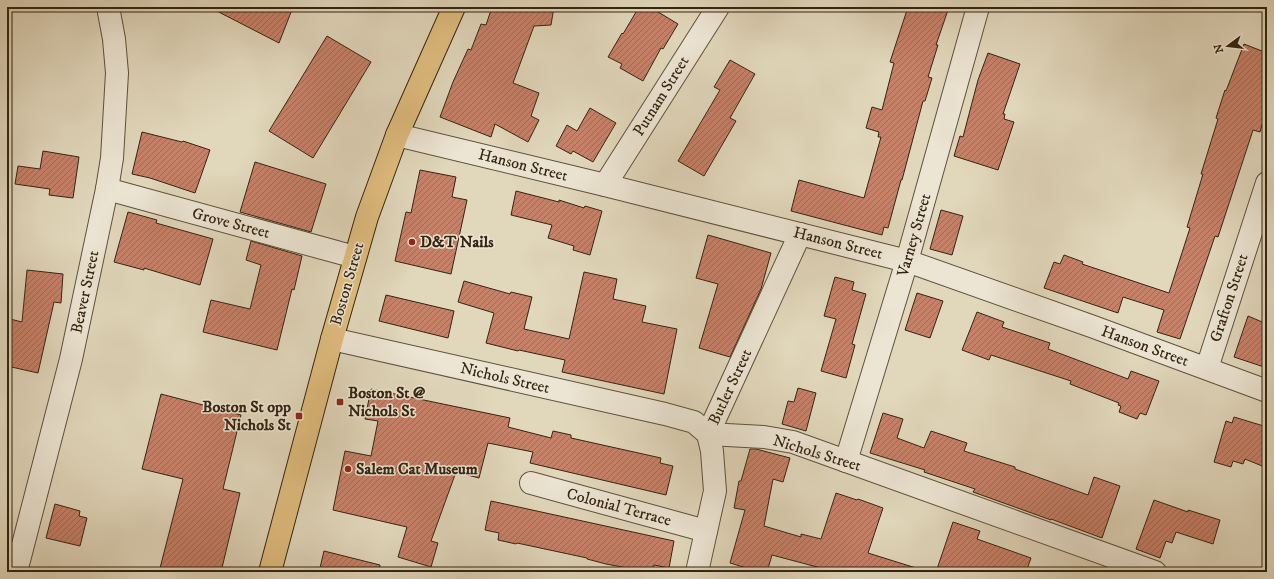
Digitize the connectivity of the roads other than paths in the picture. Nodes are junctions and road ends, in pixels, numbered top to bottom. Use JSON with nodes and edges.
{"nodes":[{"id":1,"x":108,"y":7,"type":"edge"},
{"id":2,"x":454,"y":7,"type":"edge"},
{"id":3,"x":718,"y":7,"type":"edge"},
{"id":4,"x":978,"y":7,"type":"edge"},
{"id":5,"x":397,"y":135,"type":"junction"},
{"id":6,"x":1267,"y":183,"type":"edge"},
{"id":7,"x":605,"y":185,"type":"junction"},
{"id":8,"x":107,"y":189,"type":"junction"},
{"id":9,"x":800,"y":234,"type":"junction"},
{"id":10,"x":355,"y":257,"type":"junction"},
{"id":11,"x":907,"y":261,"type":"junction"},
{"id":12,"x":332,"y":339,"type":"junction"},
{"id":13,"x":1207,"y":368,"type":"junction"},
{"id":14,"x":1267,"y":391,"type":"edge"},
{"id":15,"x":708,"y":434,"type":"junction"},
{"id":16,"x":846,"y":461,"type":"junction"},
{"id":17,"x":532,"y":483,"type":"dead end"},
{"id":18,"x":706,"y":531,"type":"junction"},
{"id":19,"x":16,"y":572,"type":"edge"},
{"id":20,"x":270,"y":572,"type":"edge"},
{"id":21,"x":699,"y":572,"type":"edge"},
{"id":22,"x":1155,"y":572,"type":"edge"}],
"edges":[{"from":1,"to":8,"type":"street","name":"Beaver Street"},
{"from":2,"to":5,"type":"main road","name":"Boston Street"},
{"from":3,"to":7,"type":"street","name":"Putnam Street"},
{"from":4,"to":11,"type":"street","name":"Varney Street"},
{"from":5,"to":7,"type":"street","name":"Hanson Street"},
{"from":5,"to":10,"type":"main road","name":"Boston Street"},
{"from":6,"to":13,"type":"street","name":"Grafton Street"},
{"from":7,"to":9,"type":"street","name":"Hanson Street"},
{"from":8,"to":10,"type":"street","name":"Grove Street"},
{"from":8,"to":19,"type":"street","name":"Beaver Street"},
{"from":9,"to":11,"type":"street","name":"Hanson Street"},
{"from":9,"to":15,"type":"street","name":"Butler Street"},
{"from":10,"to":12,"type":"main road","name":"Boston Street"},
{"from":11,"to":13,"type":"street","name":"Hanson Street"},
{"from":11,"to":16,"type":"street","name":"Varney Street"},
{"from":12,"to":15,"type":"street","name":"Nichols Street"},
{"from":12,"to":20,"type":"main road","name":"Boston Street"},
{"from":13,"to":14,"type":"street","name":"Hanson Street"},
{"from":15,"to":16,"type":"street","name":"Nichols Street"},
{"from":15,"to":18,"type":"street","name":"Butler Street"},
{"from":16,"to":22,"type":"street","name":"Nichols Street"},
{"from":17,"to":18,"type":"street","name":"Colonial Terrace"},
{"from":18,"to":21,"type":"street","name":"Butler Street"}]}
